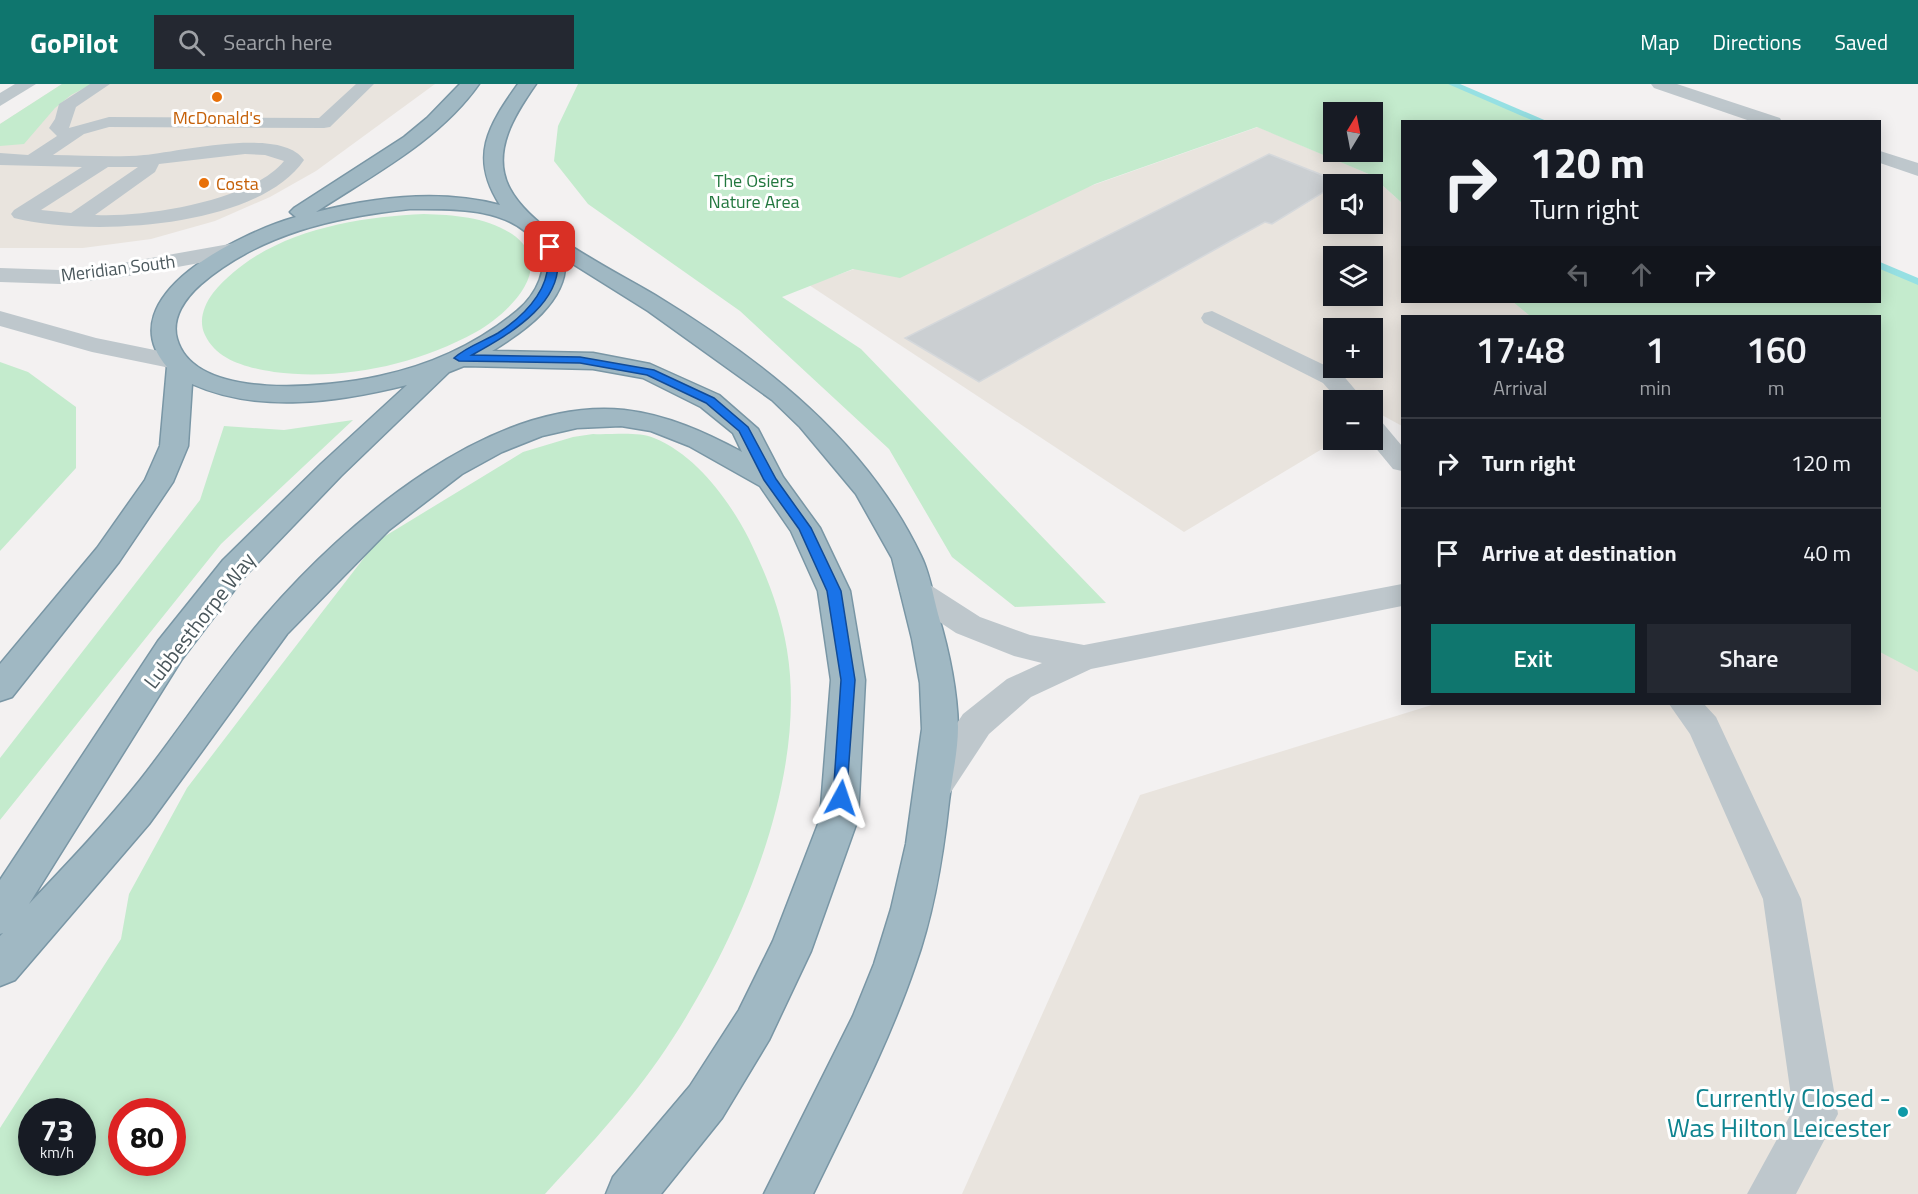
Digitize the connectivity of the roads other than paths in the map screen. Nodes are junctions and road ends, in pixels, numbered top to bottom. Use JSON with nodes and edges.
{"nodes":[{"id":1,"x":27,"y":84,"type":"edge"},
{"id":2,"x":366,"y":84,"type":"edge"},
{"id":3,"x":470,"y":84,"type":"edge"},
{"id":4,"x":528,"y":84,"type":"edge"},
{"id":5,"x":1660,"y":84,"type":"edge"},
{"id":6,"x":109,"y":87,"type":"edge"},
{"id":7,"x":0,"y":101,"type":"edge"},
{"id":8,"x":1767,"y":120,"type":"edge"},
{"id":9,"x":66,"y":127,"type":"junction"},
{"id":10,"x":1881,"y":157,"type":"edge"},
{"id":11,"x":0,"y":159,"type":"edge"},
{"id":12,"x":32,"y":161,"type":"junction"},
{"id":13,"x":144,"y":161,"type":"junction"},
{"id":14,"x":102,"y":162,"type":"junction"},
{"id":15,"x":1918,"y":170,"type":"edge"},
{"id":16,"x":75,"y":220,"type":"junction"},
{"id":17,"x":539,"y":233,"type":"junction"},
{"id":18,"x":241,"y":246,"type":"junction"},
{"id":19,"x":0,"y":275,"type":"edge"},
{"id":20,"x":0,"y":318,"type":"edge"},
{"id":21,"x":1212,"y":318,"type":"dead end"},
{"id":22,"x":452,"y":362,"type":"junction"},
{"id":23,"x":177,"y":364,"type":"junction"},
{"id":24,"x":1342,"y":390,"type":"edge"},
{"id":25,"x":1383,"y":440,"type":"edge"},
{"id":26,"x":1401,"y":462,"type":"edge"},
{"id":27,"x":770,"y":480,"type":"junction"},
{"id":28,"x":916,"y":591,"type":"junction"},
{"id":29,"x":1401,"y":595,"type":"edge"},
{"id":30,"x":1084,"y":658,"type":"junction"},
{"id":31,"x":0,"y":687,"type":"edge"},
{"id":32,"x":1686,"y":705,"type":"edge"},
{"id":33,"x":934,"y":787,"type":"junction"},
{"id":34,"x":0,"y":915,"type":"edge"},
{"id":35,"x":0,"y":966,"type":"edge"},
{"id":36,"x":630,"y":1194,"type":"edge"},
{"id":37,"x":788,"y":1194,"type":"edge"},
{"id":38,"x":1770,"y":1194,"type":"edge"}],
"edges":[{"from":1,"to":7,"type":"street"},
{"from":2,"to":9,"type":"lane"},
{"from":3,"to":18,"type":"highway"},
{"from":4,"to":17,"type":"highway"},
{"from":5,"to":8,"type":"street"},
{"from":6,"to":9,"type":"lane"},
{"from":9,"to":12,"type":"lane"},
{"from":10,"to":15,"type":"street"},
{"from":11,"to":12,"type":"lane"},
{"from":12,"to":14,"type":"lane"},
{"from":13,"to":14,"type":"lane"},
{"from":13,"to":16,"type":"lane"},
{"from":13,"to":16,"type":"lane"},
{"from":14,"to":16,"type":"lane"},
{"from":17,"to":18,"type":"highway"},
{"from":17,"to":22,"type":"highway"},
{"from":17,"to":28,"type":"highway"},
{"from":18,"to":19,"type":"street","name":"Meridian South"},
{"from":18,"to":23,"type":"highway"},
{"from":20,"to":23,"type":"street"},
{"from":21,"to":24,"type":"lane"},
{"from":22,"to":23,"type":"highway"},
{"from":22,"to":27,"type":"highway"},
{"from":22,"to":34,"type":"highway","name":"Lubbesthorpe Way"},
{"from":23,"to":31,"type":"highway"},
{"from":25,"to":26,"type":"lane"},
{"from":27,"to":35,"type":"highway"},
{"from":27,"to":36,"type":"highway"},
{"from":28,"to":30,"type":"street"},
{"from":28,"to":33,"type":"highway"},
{"from":29,"to":30,"type":"street"},
{"from":30,"to":33,"type":"street"},
{"from":32,"to":38,"type":"lane"},
{"from":33,"to":37,"type":"highway"}]}
